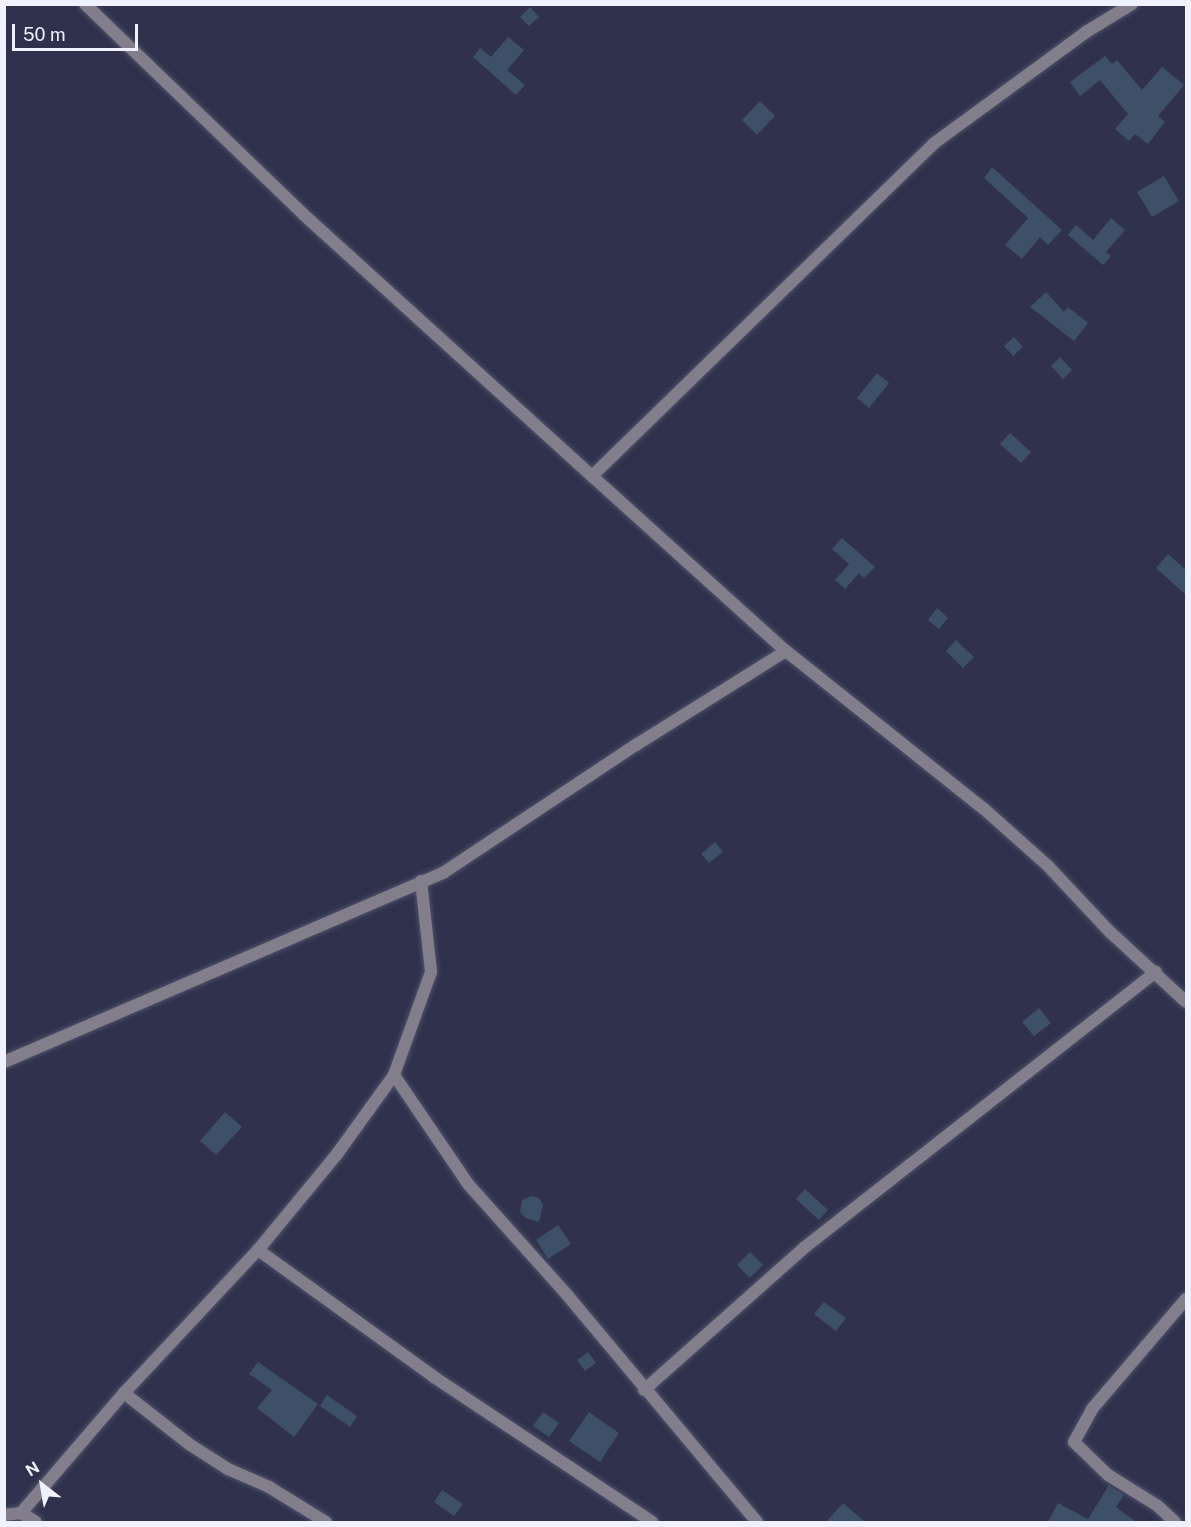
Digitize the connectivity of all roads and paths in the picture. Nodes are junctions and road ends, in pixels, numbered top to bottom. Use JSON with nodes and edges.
{"nodes":[{"id":1,"x":85,"y":4,"type":"edge"},
{"id":2,"x":1132,"y":4,"type":"edge"},
{"id":3,"x":592,"y":476,"type":"junction"},
{"id":4,"x":786,"y":651,"type":"junction"},
{"id":5,"x":421,"y":881,"type":"junction"},
{"id":6,"x":1156,"y":972,"type":"junction"},
{"id":7,"x":1186,"y":1002,"type":"edge"},
{"id":8,"x":4,"y":1062,"type":"edge"},
{"id":9,"x":394,"y":1075,"type":"junction"},
{"id":10,"x":258,"y":1250,"type":"junction"},
{"id":11,"x":1186,"y":1299,"type":"edge"},
{"id":12,"x":644,"y":1390,"type":"junction"},
{"id":13,"x":124,"y":1393,"type":"junction"},
{"id":14,"x":21,"y":1513,"type":"junction"},
{"id":15,"x":4,"y":1515,"type":"edge"},
{"id":16,"x":36,"y":1522,"type":"edge"},
{"id":17,"x":326,"y":1522,"type":"edge"},
{"id":18,"x":652,"y":1522,"type":"edge"},
{"id":19,"x":757,"y":1522,"type":"edge"},
{"id":20,"x":1175,"y":1522,"type":"edge"}],
"edges":[{"from":1,"to":3,"type":"street"},
{"from":2,"to":3,"type":"street"},
{"from":3,"to":4,"type":"street"},
{"from":4,"to":5,"type":"street"},
{"from":4,"to":6,"type":"street"},
{"from":5,"to":8,"type":"street"},
{"from":5,"to":9,"type":"street"},
{"from":6,"to":7,"type":"street"},
{"from":6,"to":12,"type":"street"},
{"from":9,"to":10,"type":"street"},
{"from":9,"to":12,"type":"street"},
{"from":10,"to":13,"type":"street"},
{"from":10,"to":18,"type":"street"},
{"from":11,"to":20,"type":"street"},
{"from":12,"to":19,"type":"street"},
{"from":13,"to":14,"type":"street"},
{"from":13,"to":17,"type":"street"},
{"from":14,"to":15,"type":"street"},
{"from":14,"to":16,"type":"street"}]}
